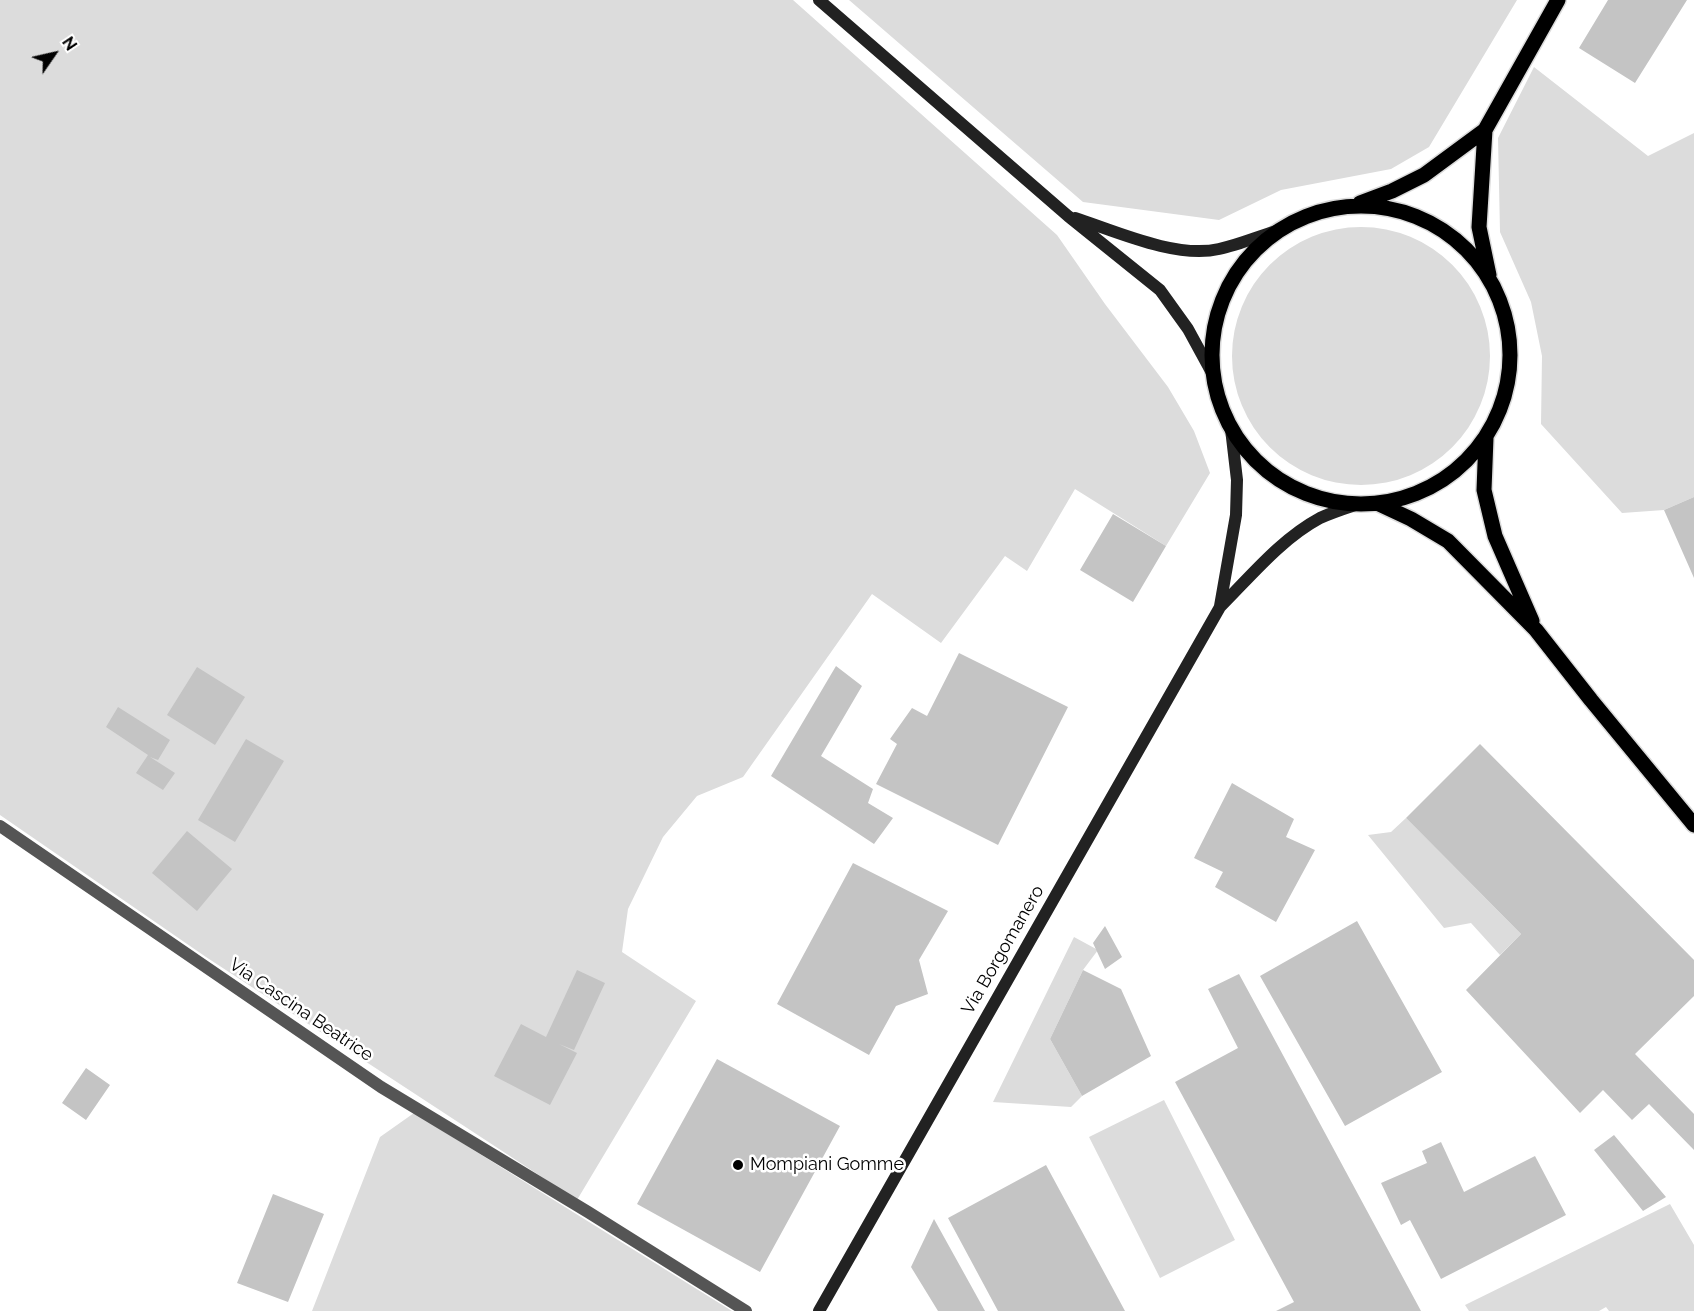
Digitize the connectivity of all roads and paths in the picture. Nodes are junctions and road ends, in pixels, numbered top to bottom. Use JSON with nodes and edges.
{"nodes":[{"id":1,"x":819,"y":0,"type":"edge"},
{"id":2,"x":1558,"y":0,"type":"edge"},
{"id":3,"x":1485,"y":130,"type":"junction"},
{"id":4,"x":1355,"y":205,"type":"junction"},
{"id":5,"x":1068,"y":216,"type":"junction"},
{"id":6,"x":1276,"y":231,"type":"junction"},
{"id":7,"x":1490,"y":280,"type":"junction"},
{"id":8,"x":1212,"y":373,"type":"junction"},
{"id":9,"x":1231,"y":429,"type":"junction"},
{"id":10,"x":1486,"y":438,"type":"junction"},
{"id":11,"x":1378,"y":504,"type":"junction"},
{"id":12,"x":1355,"y":505,"type":"junction"},
{"id":13,"x":1220,"y":607,"type":"junction"},
{"id":14,"x":1536,"y":630,"type":"junction"},
{"id":15,"x":1694,"y":825,"type":"edge"},
{"id":16,"x":0,"y":826,"type":"edge"},
{"id":17,"x":746,"y":1311,"type":"edge"},
{"id":18,"x":819,"y":1311,"type":"edge"}],
"edges":[{"from":1,"to":5,"type":"main road"},
{"from":2,"to":3,"type":"main road"},
{"from":3,"to":4,"type":"main road"},
{"from":3,"to":7,"type":"main road"},
{"from":4,"to":6,"type":"main road"},
{"from":4,"to":7,"type":"main road"},
{"from":5,"to":6,"type":"main road"},
{"from":5,"to":8,"type":"main road"},
{"from":6,"to":8,"type":"main road"},
{"from":7,"to":10,"type":"main road"},
{"from":8,"to":9,"type":"main road"},
{"from":9,"to":12,"type":"main road"},
{"from":9,"to":13,"type":"main road","name":"Via Borgomanero"},
{"from":10,"to":11,"type":"main road"},
{"from":10,"to":14,"type":"main road"},
{"from":11,"to":12,"type":"main road"},
{"from":11,"to":14,"type":"main road"},
{"from":12,"to":13,"type":"main road","name":"Via Borgomanero"},
{"from":13,"to":18,"type":"main road","name":"Via Borgomanero"},
{"from":14,"to":15,"type":"main road"},
{"from":16,"to":17,"type":"street","name":"Via Cascina Beatrice"}]}
